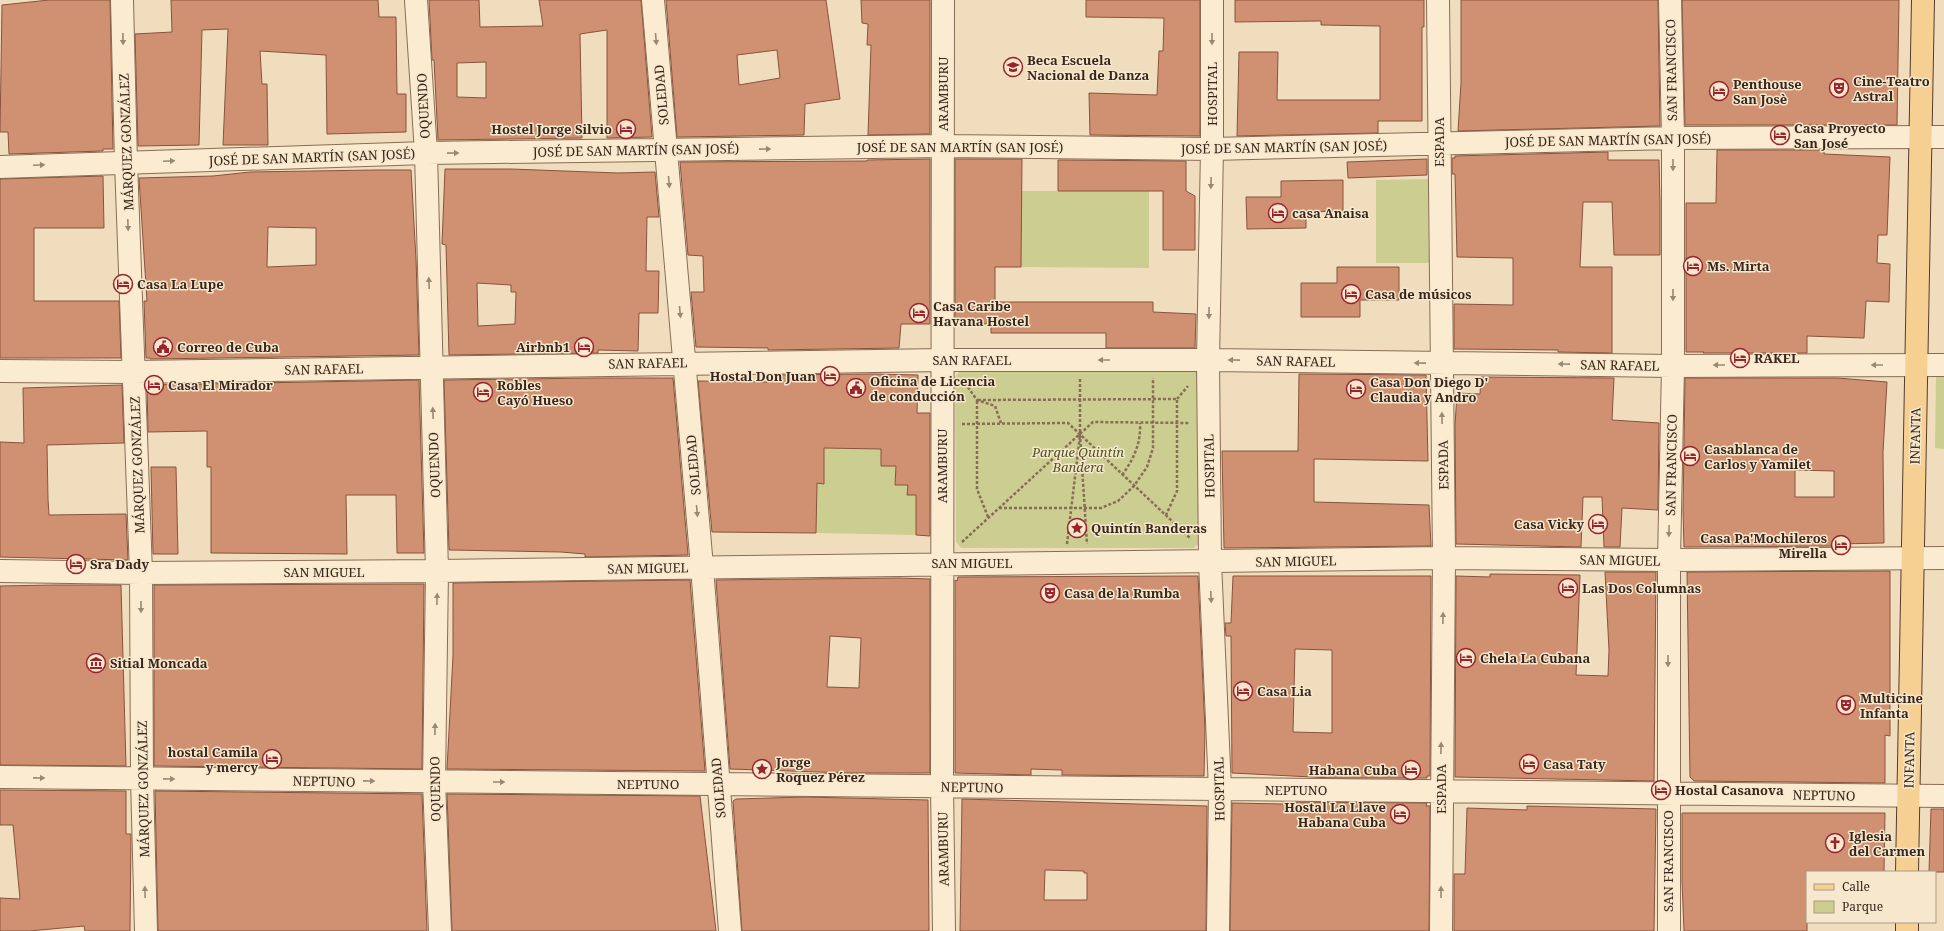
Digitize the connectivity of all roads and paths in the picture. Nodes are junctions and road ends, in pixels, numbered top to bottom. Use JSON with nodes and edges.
{"nodes":[{"id":1,"x":122,"y":0,"type":"edge"},
{"id":2,"x":416,"y":0,"type":"edge"},
{"id":3,"x":653,"y":0,"type":"edge"},
{"id":4,"x":943,"y":0,"type":"edge"},
{"id":5,"x":1212,"y":0,"type":"edge"},
{"id":6,"x":1438,"y":0,"type":"edge"},
{"id":7,"x":1670,"y":0,"type":"edge"},
{"id":8,"x":1923,"y":0,"type":"edge"},
{"id":9,"x":1921,"y":137,"type":"junction"},
{"id":10,"x":1944,"y":137,"type":"edge"},
{"id":11,"x":1673,"y":138,"type":"junction"},
{"id":12,"x":1439,"y":144,"type":"junction"},
{"id":13,"x":943,"y":146,"type":"junction"},
{"id":14,"x":1212,"y":149,"type":"junction"},
{"id":15,"x":666,"y":150,"type":"junction"},
{"id":16,"x":426,"y":153,"type":"junction"},
{"id":17,"x":126,"y":162,"type":"junction"},
{"id":18,"x":0,"y":167,"type":"edge"},
{"id":19,"x":942,"y":360,"type":"junction"},
{"id":20,"x":1079,"y":360,"type":"junction"},
{"id":21,"x":1153,"y":360,"type":"junction"},
{"id":22,"x":1208,"y":360,"type":"junction"},
{"id":23,"x":684,"y":363,"type":"junction"},
{"id":24,"x":1442,"y":363,"type":"junction"},
{"id":25,"x":1916,"y":364,"type":"junction"},
{"id":26,"x":1944,"y":365,"type":"edge"},
{"id":27,"x":1673,"y":366,"type":"junction"},
{"id":28,"x":431,"y":367,"type":"junction"},
{"id":29,"x":0,"y":371,"type":"edge"},
{"id":30,"x":133,"y":372,"type":"junction"},
{"id":31,"x":977,"y":400,"type":"junction"},
{"id":32,"x":1081,"y":400,"type":"junction"},
{"id":33,"x":1153,"y":400,"type":"junction"},
{"id":34,"x":1001,"y":423,"type":"junction"},
{"id":35,"x":1140,"y":423,"type":"junction"},
{"id":36,"x":1153,"y":423,"type":"junction"},
{"id":37,"x":1178,"y":423,"type":"junction"},
{"id":38,"x":1208,"y":423,"type":"junction"},
{"id":39,"x":959,"y":424,"type":"dead end"},
{"id":40,"x":977,"y":424,"type":"junction"},
{"id":41,"x":1080,"y":435,"type":"junction"},
{"id":42,"x":1122,"y":475,"type":"junction"},
{"id":43,"x":1134,"y":486,"type":"junction"},
{"id":44,"x":999,"y":508,"type":"junction"},
{"id":45,"x":1071,"y":508,"type":"junction"},
{"id":46,"x":1086,"y":508,"type":"junction"},
{"id":47,"x":1166,"y":515,"type":"junction"},
{"id":48,"x":988,"y":517,"type":"junction"},
{"id":49,"x":959,"y":538,"type":"dead end"},
{"id":50,"x":959,"y":545,"type":"junction"},
{"id":51,"x":966,"y":545,"type":"dead end"},
{"id":52,"x":1080,"y":549,"type":"junction"},
{"id":53,"x":1444,"y":558,"type":"junction"},
{"id":54,"x":1913,"y":558,"type":"junction"},
{"id":55,"x":1944,"y":558,"type":"edge"},
{"id":56,"x":1669,"y":560,"type":"junction"},
{"id":57,"x":1210,"y":562,"type":"junction"},
{"id":58,"x":942,"y":563,"type":"junction"},
{"id":59,"x":702,"y":567,"type":"junction"},
{"id":60,"x":0,"y":571,"type":"edge"},
{"id":61,"x":437,"y":571,"type":"junction"},
{"id":62,"x":141,"y":573,"type":"junction"},
{"id":63,"x":0,"y":777,"type":"edge"},
{"id":64,"x":142,"y":779,"type":"junction"},
{"id":65,"x":434,"y":782,"type":"junction"},
{"id":66,"x":718,"y":784,"type":"junction"},
{"id":67,"x":942,"y":786,"type":"junction"},
{"id":68,"x":1220,"y":789,"type":"junction"},
{"id":69,"x":1441,"y":791,"type":"junction"},
{"id":70,"x":1668,"y":792,"type":"junction"},
{"id":71,"x":1908,"y":796,"type":"junction"},
{"id":72,"x":1944,"y":796,"type":"edge"},
{"id":73,"x":1908,"y":871,"type":"edge"},
{"id":74,"x":146,"y":931,"type":"edge"},
{"id":75,"x":440,"y":931,"type":"edge"},
{"id":76,"x":730,"y":931,"type":"edge"},
{"id":77,"x":944,"y":931,"type":"edge"},
{"id":78,"x":1218,"y":931,"type":"edge"},
{"id":79,"x":1441,"y":931,"type":"edge"},
{"id":80,"x":1669,"y":931,"type":"edge"}],
"edges":[{"from":1,"to":17,"type":"street","name":"MÁRQUEZ GONZÁLEZ","one_way":true},
{"from":2,"to":16,"type":"street","name":"OQUENDO"},
{"from":3,"to":15,"type":"street","name":"SOLEDAD","one_way":true},
{"from":4,"to":13,"type":"street","name":"ARAMBURU"},
{"from":5,"to":14,"type":"street","name":"HOSPITAL","one_way":true},
{"from":6,"to":12,"type":"street","name":"ESPADA"},
{"from":7,"to":11,"type":"street","name":"SAN FRANCISCO"},
{"from":8,"to":9,"type":"main road","name":"INFANTA"},
{"from":9,"to":10,"type":"street","name":"JOSÉ DE SAN MARTÍN (SAN JOSÉ)"},
{"from":9,"to":11,"type":"street","name":"JOSÉ DE SAN MARTÍN (SAN JOSÉ)"},
{"from":9,"to":25,"type":"main road","name":"INFANTA"},
{"from":11,"to":12,"type":"street","name":"JOSÉ DE SAN MARTÍN (SAN JOSÉ)"},
{"from":11,"to":27,"type":"street","name":"SAN FRANCISCO","one_way":true},
{"from":12,"to":14,"type":"street","name":"JOSÉ DE SAN MARTÍN (SAN JOSÉ)"},
{"from":12,"to":24,"type":"street","name":"ESPADA"},
{"from":13,"to":14,"type":"street","name":"JOSÉ DE SAN MARTÍN (SAN JOSÉ)"},
{"from":15,"to":13,"type":"street","name":"JOSÉ DE SAN MARTÍN (SAN JOSÉ)","one_way":true},
{"from":13,"to":19,"type":"street","name":"ARAMBURU"},
{"from":14,"to":22,"type":"street","name":"HOSPITAL","one_way":true},
{"from":16,"to":15,"type":"street","name":"JOSÉ DE SAN MARTÍN (SAN JOSÉ)","one_way":true},
{"from":15,"to":23,"type":"street","name":"SOLEDAD","one_way":true},
{"from":17,"to":16,"type":"street","name":"JOSÉ DE SAN MARTÍN (SAN JOSÉ)","one_way":true},
{"from":28,"to":16,"type":"street","name":"OQUENDO","one_way":true},
{"from":18,"to":17,"type":"street","name":"JOSÉ DE SAN MARTÍN (SAN JOSÉ)","one_way":true},
{"from":17,"to":30,"type":"street","name":"MÁRQUEZ GONZÁLEZ","one_way":true},
{"from":19,"to":20,"type":"street","name":"SAN RAFAEL"},
{"from":19,"to":23,"type":"street","name":"SAN RAFAEL"},
{"from":19,"to":31,"type":"path"},
{"from":19,"to":58,"type":"street","name":"ARAMBURU"},
{"from":21,"to":20,"type":"street","name":"SAN RAFAEL","one_way":true},
{"from":20,"to":32,"type":"path"},
{"from":21,"to":22,"type":"street","name":"SAN RAFAEL"},
{"from":21,"to":33,"type":"path"},
{"from":24,"to":22,"type":"street","name":"SAN RAFAEL","one_way":true},
{"from":22,"to":38,"type":"street","name":"HOSPITAL"},
{"from":23,"to":28,"type":"street","name":"SAN RAFAEL"},
{"from":23,"to":59,"type":"street","name":"SOLEDAD","one_way":true},
{"from":27,"to":24,"type":"street","name":"SAN RAFAEL","one_way":true},
{"from":53,"to":24,"type":"street","name":"ESPADA","one_way":true},
{"from":25,"to":26,"type":"street","name":"SAN RAFAEL"},
{"from":25,"to":27,"type":"street","name":"SAN RAFAEL","one_way":true},
{"from":25,"to":54,"type":"main road","name":"INFANTA"},
{"from":27,"to":56,"type":"street","name":"SAN FRANCISCO","one_way":true},
{"from":28,"to":30,"type":"street","name":"SAN RAFAEL"},
{"from":61,"to":28,"type":"street","name":"OQUENDO","one_way":true},
{"from":29,"to":30,"type":"street","name":"SAN RAFAEL"},
{"from":30,"to":62,"type":"street","name":"MÁRQUEZ GONZÁLEZ"},
{"from":31,"to":32,"type":"path"},
{"from":31,"to":34,"type":"path"},
{"from":31,"to":40,"type":"path"},
{"from":32,"to":33,"type":"path"},
{"from":32,"to":41,"type":"path"},
{"from":33,"to":36,"type":"path"},
{"from":33,"to":37,"type":"path"},
{"from":34,"to":40,"type":"path"},
{"from":34,"to":41,"type":"path"},
{"from":35,"to":36,"type":"path"},
{"from":35,"to":41,"type":"path"},
{"from":35,"to":42,"type":"path"},
{"from":36,"to":37,"type":"path"},
{"from":36,"to":43,"type":"path"},
{"from":37,"to":38,"type":"path"},
{"from":37,"to":47,"type":"path"},
{"from":38,"to":57,"type":"street","name":"HOSPITAL"},
{"from":39,"to":40,"type":"path"},
{"from":40,"to":48,"type":"path"},
{"from":41,"to":42,"type":"path"},
{"from":41,"to":44,"type":"path"},
{"from":41,"to":45,"type":"path"},
{"from":41,"to":46,"type":"path"},
{"from":42,"to":43,"type":"path"},
{"from":43,"to":46,"type":"path"},
{"from":43,"to":47,"type":"path"},
{"from":44,"to":45,"type":"path"},
{"from":44,"to":48,"type":"path"},
{"from":45,"to":46,"type":"path"},
{"from":45,"to":52,"type":"path"},
{"from":46,"to":52,"type":"path"},
{"from":47,"to":57,"type":"path"},
{"from":48,"to":50,"type":"path"},
{"from":49,"to":50,"type":"path"},
{"from":50,"to":51,"type":"path"},
{"from":52,"to":57,"type":"street","name":"SAN MIGUEL"},
{"from":52,"to":58,"type":"street","name":"SAN MIGUEL"},
{"from":53,"to":56,"type":"street","name":"SAN MIGUEL"},
{"from":53,"to":57,"type":"street","name":"SAN MIGUEL"},
{"from":69,"to":53,"type":"street","name":"ESPADA","one_way":true},
{"from":54,"to":55,"type":"street","name":"SAN MIGUEL"},
{"from":54,"to":56,"type":"street","name":"SAN MIGUEL"},
{"from":54,"to":71,"type":"main road","name":"INFANTA"},
{"from":56,"to":70,"type":"street","name":"SAN FRANCISCO","one_way":true},
{"from":57,"to":68,"type":"street","name":"HOSPITAL","one_way":true},
{"from":58,"to":59,"type":"street","name":"SAN MIGUEL"},
{"from":58,"to":67,"type":"street","name":"ARAMBURU"},
{"from":59,"to":61,"type":"street","name":"SAN MIGUEL"},
{"from":59,"to":66,"type":"street","name":"SOLEDAD"},
{"from":60,"to":62,"type":"street","name":"SAN MIGUEL"},
{"from":61,"to":62,"type":"street","name":"SAN MIGUEL"},
{"from":65,"to":61,"type":"street","name":"OQUENDO","one_way":true},
{"from":62,"to":64,"type":"street","name":"MÁRQUEZ GONZÁLEZ","one_way":true},
{"from":63,"to":64,"type":"street","name":"NEPTUNO","one_way":true},
{"from":64,"to":65,"type":"street","name":"NEPTUNO","one_way":true},
{"from":74,"to":64,"type":"street","name":"MÁRQUEZ GONZÁLEZ","one_way":true},
{"from":65,"to":66,"type":"street","name":"NEPTUNO","one_way":true},
{"from":65,"to":75,"type":"street","name":"OQUENDO"},
{"from":66,"to":67,"type":"street","name":"NEPTUNO"},
{"from":66,"to":76,"type":"street","name":"SOLEDAD"},
{"from":67,"to":68,"type":"street","name":"NEPTUNO"},
{"from":67,"to":77,"type":"street","name":"ARAMBURU"},
{"from":68,"to":69,"type":"street","name":"NEPTUNO"},
{"from":68,"to":78,"type":"street","name":"HOSPITAL"},
{"from":69,"to":70,"type":"street","name":"NEPTUNO"},
{"from":79,"to":69,"type":"street","name":"ESPADA","one_way":true},
{"from":70,"to":71,"type":"street","name":"NEPTUNO"},
{"from":70,"to":80,"type":"street","name":"SAN FRANCISCO"},
{"from":71,"to":72,"type":"street","name":"NEPTUNO"},
{"from":71,"to":73,"type":"main road","name":"INFANTA"}]}
